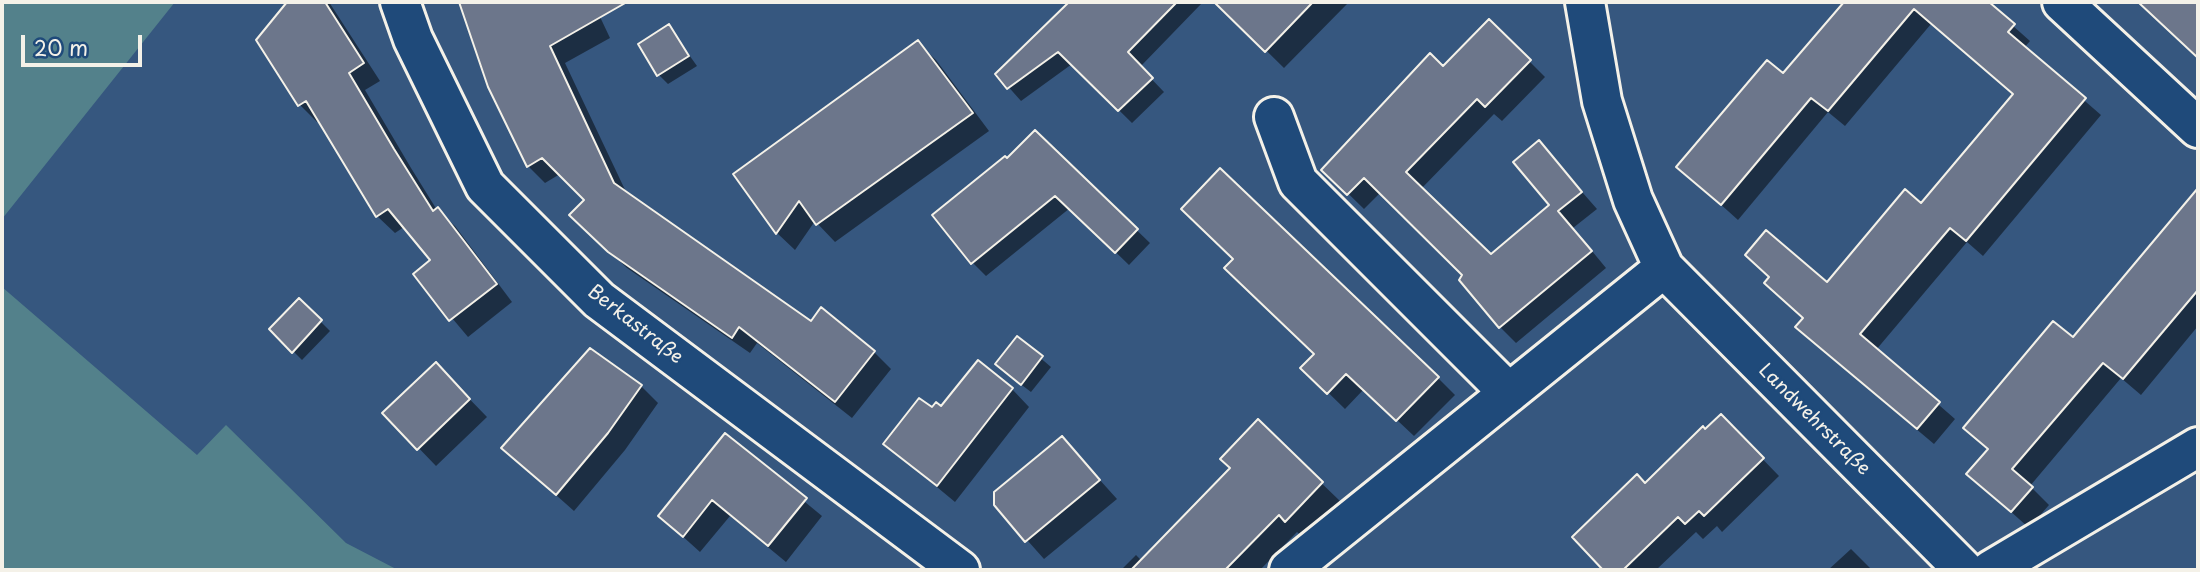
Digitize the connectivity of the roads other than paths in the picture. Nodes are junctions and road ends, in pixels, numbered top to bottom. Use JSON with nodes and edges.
{"nodes":[{"id":1,"x":400,"y":2,"type":"edge"},
{"id":2,"x":1585,"y":2,"type":"edge"},
{"id":3,"x":2062,"y":2,"type":"edge"},
{"id":4,"x":1274,"y":117,"type":"dead end"},
{"id":5,"x":2198,"y":128,"type":"edge"},
{"id":6,"x":1664,"y":268,"type":"junction"},
{"id":7,"x":1509,"y":393,"type":"junction"},
{"id":8,"x":2198,"y":447,"type":"edge"},
{"id":9,"x":960,"y":570,"type":"edge"},
{"id":10,"x":1289,"y":570,"type":"edge"},
{"id":11,"x":1964,"y":570,"type":"edge"},
{"id":12,"x":1991,"y":570,"type":"edge"}],
"edges":[{"from":1,"to":9,"type":"street","name":"Berkastraße"},
{"from":2,"to":6,"type":"street","name":"Landwehrstraße"},
{"from":3,"to":5,"type":"street"},
{"from":4,"to":7,"type":"street"},
{"from":6,"to":7,"type":"street"},
{"from":6,"to":11,"type":"street","name":"Landwehrstraße"},
{"from":7,"to":10,"type":"street"},
{"from":8,"to":12,"type":"street"}]}
